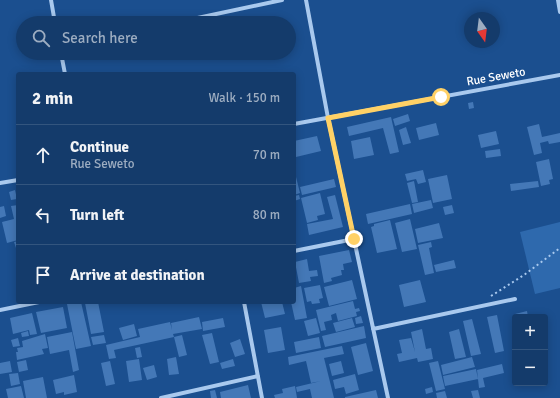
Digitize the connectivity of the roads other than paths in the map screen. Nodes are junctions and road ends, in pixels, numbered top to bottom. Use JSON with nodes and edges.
{"nodes":[{"id":1,"x":51,"y":0,"type":"edge"},
{"id":2,"x":282,"y":0,"type":"edge"},
{"id":3,"x":306,"y":0,"type":"edge"},
{"id":4,"x":558,"y":0,"type":"edge"},
{"id":5,"x":560,"y":12,"type":"edge"},
{"id":6,"x":54,"y":16,"type":"edge"},
{"id":7,"x":207,"y":16,"type":"edge"},
{"id":8,"x":62,"y":60,"type":"edge"},
{"id":9,"x":65,"y":72,"type":"edge"},
{"id":10,"x":560,"y":75,"type":"edge"},
{"id":11,"x":328,"y":118,"type":"junction"},
{"id":12,"x":296,"y":124,"type":"edge"},
{"id":13,"x":16,"y":180,"type":"edge"},
{"id":14,"x":0,"y":183,"type":"edge"},
{"id":15,"x":354,"y":239,"type":"junction"},
{"id":16,"x":296,"y":251,"type":"edge"},
{"id":17,"x":515,"y":299,"type":"dead end"},
{"id":18,"x":29,"y":304,"type":"edge"},
{"id":19,"x":244,"y":304,"type":"edge"},
{"id":20,"x":0,"y":310,"type":"edge"},
{"id":21,"x":373,"y":330,"type":"junction"},
{"id":22,"x":258,"y":376,"type":"junction"},
{"id":23,"x":161,"y":398,"type":"edge"},
{"id":24,"x":262,"y":398,"type":"edge"},
{"id":25,"x":388,"y":398,"type":"edge"}],
"edges":[{"from":1,"to":6,"type":"street"},
{"from":2,"to":7,"type":"street"},
{"from":3,"to":11,"type":"street"},
{"from":4,"to":5,"type":"street"},
{"from":8,"to":9,"type":"street"},
{"from":10,"to":11,"type":"street","name":"Rue Seweto"},
{"from":11,"to":12,"type":"street","name":"Rue Seweto"},
{"from":11,"to":15,"type":"street"},
{"from":13,"to":14,"type":"street"},
{"from":15,"to":16,"type":"street"},
{"from":15,"to":21,"type":"street"},
{"from":17,"to":21,"type":"street"},
{"from":18,"to":20,"type":"street"},
{"from":19,"to":22,"type":"street"},
{"from":21,"to":25,"type":"street"},
{"from":22,"to":23,"type":"street"},
{"from":22,"to":24,"type":"street"}]}
